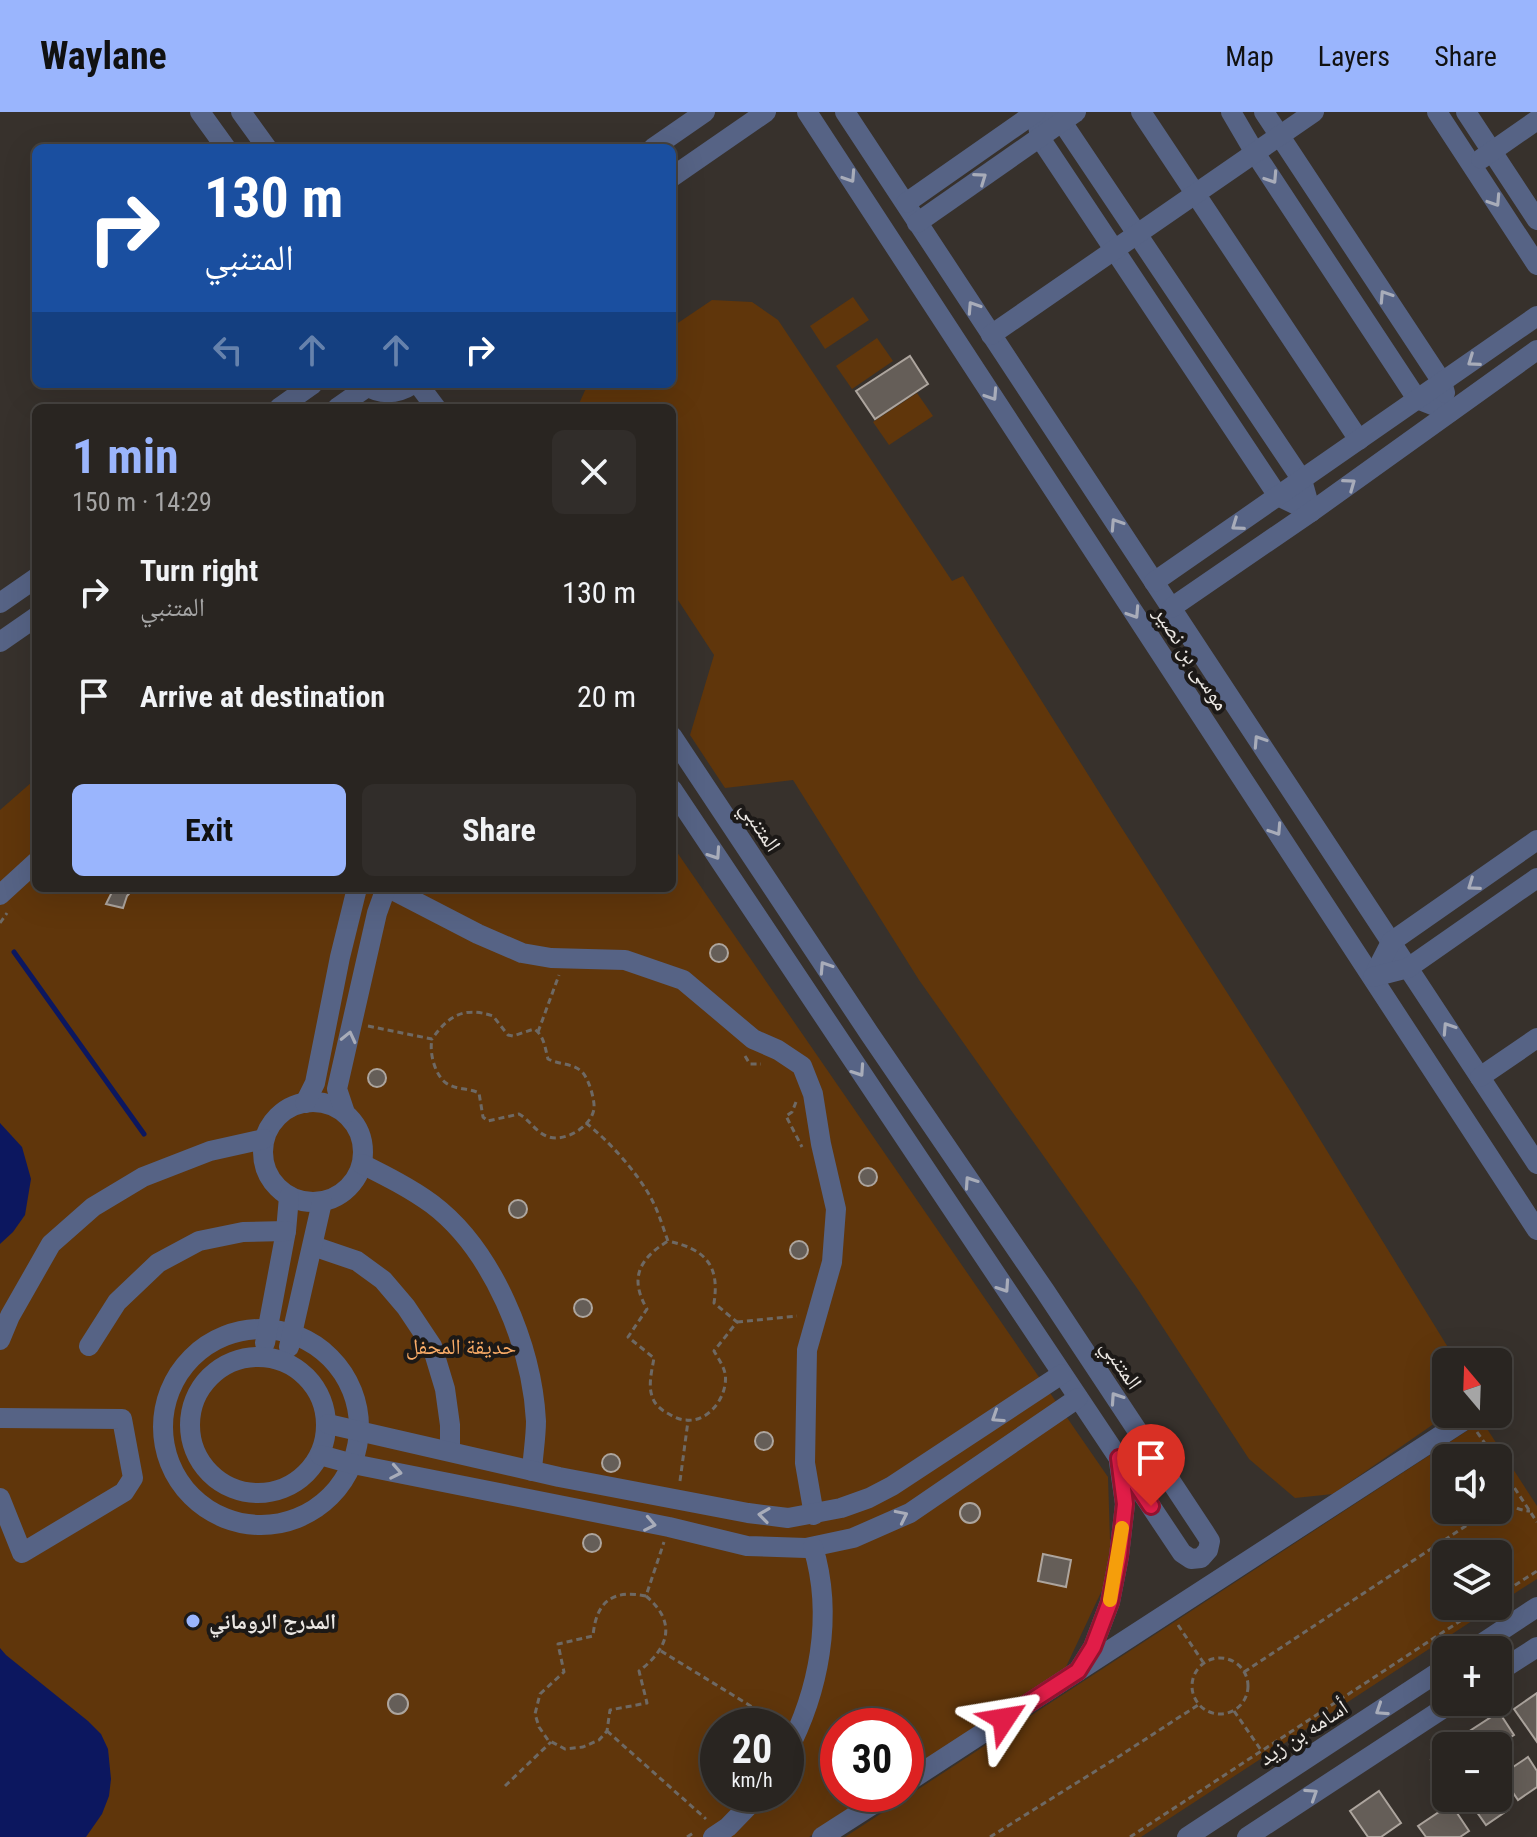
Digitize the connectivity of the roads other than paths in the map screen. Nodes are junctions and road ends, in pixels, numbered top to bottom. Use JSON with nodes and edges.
{"nodes":[{"id":1,"x":200,"y":112,"type":"edge"},
{"id":2,"x":241,"y":112,"type":"edge"},
{"id":3,"x":705,"y":112,"type":"edge"},
{"id":4,"x":766,"y":112,"type":"edge"},
{"id":5,"x":807,"y":112,"type":"edge"},
{"id":6,"x":845,"y":112,"type":"edge"},
{"id":7,"x":1036,"y":112,"type":"edge"},
{"id":8,"x":1141,"y":112,"type":"edge"},
{"id":9,"x":1231,"y":112,"type":"edge"},
{"id":10,"x":1264,"y":112,"type":"edge"},
{"id":11,"x":1314,"y":112,"type":"edge"},
{"id":12,"x":1437,"y":112,"type":"edge"},
{"id":13,"x":1466,"y":112,"type":"edge"},
{"id":14,"x":1069,"y":117,"type":"edge"},
{"id":15,"x":1537,"y":120,"type":"edge"},
{"id":16,"x":1279,"y":136,"type":"junction"},
{"id":17,"x":1040,"y":138,"type":"junction"},
{"id":18,"x":223,"y":144,"type":"edge"},
{"id":19,"x":264,"y":144,"type":"edge"},
{"id":20,"x":659,"y":144,"type":"edge"},
{"id":21,"x":1492,"y":151,"type":"junction"},
{"id":22,"x":1255,"y":153,"type":"junction"},
{"id":23,"x":1472,"y":165,"type":"junction"},
{"id":24,"x":676,"y":174,"type":"edge"},
{"id":25,"x":1196,"y":194,"type":"junction"},
{"id":26,"x":906,"y":203,"type":"junction"},
{"id":27,"x":1537,"y":220,"type":"edge"},
{"id":28,"x":917,"y":223,"type":"junction"},
{"id":29,"x":1137,"y":234,"type":"junction"},
{"id":30,"x":1114,"y":250,"type":"junction"},
{"id":31,"x":1537,"y":265,"type":"edge"},
{"id":32,"x":1537,"y":316,"type":"edge"},
{"id":33,"x":991,"y":335,"type":"junction"},
{"id":34,"x":1537,"y":350,"type":"edge"},
{"id":35,"x":1442,"y":382,"type":"junction"},
{"id":36,"x":307,"y":388,"type":"edge"},
{"id":37,"x":362,"y":388,"type":"edge"},
{"id":38,"x":370,"y":388,"type":"edge"},
{"id":39,"x":418,"y":388,"type":"edge"},
{"id":40,"x":1417,"y":399,"type":"junction"},
{"id":41,"x":398,"y":400,"type":"edge"},
{"id":42,"x":285,"y":404,"type":"edge"},
{"id":43,"x":342,"y":404,"type":"edge"},
{"id":44,"x":432,"y":404,"type":"edge"},
{"id":45,"x":1450,"y":412,"type":"junction"},
{"id":46,"x":1359,"y":440,"type":"junction"},
{"id":47,"x":1302,"y":480,"type":"junction"},
{"id":48,"x":1278,"y":496,"type":"junction"},
{"id":49,"x":1311,"y":512,"type":"junction"},
{"id":50,"x":32,"y":581,"type":"edge"},
{"id":51,"x":1154,"y":582,"type":"junction"},
{"id":52,"x":0,"y":603,"type":"edge"},
{"id":53,"x":1171,"y":608,"type":"junction"},
{"id":54,"x":32,"y":620,"type":"edge"},
{"id":55,"x":0,"y":642,"type":"edge"},
{"id":56,"x":676,"y":742,"type":"edge"},
{"id":57,"x":676,"y":795,"type":"edge"},
{"id":58,"x":1535,"y":846,"type":"edge"},
{"id":59,"x":32,"y":866,"type":"edge"},
{"id":60,"x":1537,"y":878,"type":"edge"},
{"id":61,"x":356,"y":892,"type":"edge"},
{"id":62,"x":385,"y":892,"type":"edge"},
{"id":63,"x":395,"y":892,"type":"edge"},
{"id":64,"x":0,"y":895,"type":"edge"},
{"id":65,"x":1391,"y":942,"type":"junction"},
{"id":66,"x":1408,"y":968,"type":"junction"},
{"id":67,"x":1373,"y":977,"type":"junction"},
{"id":68,"x":1537,"y":1038,"type":"edge"},
{"id":69,"x":1480,"y":1077,"type":"junction"},
{"id":70,"x":305,"y":1103,"type":"junction"},
{"id":71,"x":345,"y":1113,"type":"junction"},
{"id":72,"x":264,"y":1139,"type":"junction"},
{"id":73,"x":362,"y":1164,"type":"junction"},
{"id":74,"x":1537,"y":1164,"type":"edge"},
{"id":75,"x":289,"y":1197,"type":"junction"},
{"id":76,"x":322,"y":1202,"type":"junction"},
{"id":77,"x":1537,"y":1230,"type":"edge"},
{"id":78,"x":286,"y":1231,"type":"junction"},
{"id":79,"x":313,"y":1246,"type":"junction"},
{"id":80,"x":268,"y":1329,"type":"junction"},
{"id":81,"x":293,"y":1334,"type":"junction"},
{"id":82,"x":0,"y":1340,"type":"edge"},
{"id":83,"x":89,"y":1346,"type":"dead end"},
{"id":84,"x":262,"y":1357,"type":"junction"},
{"id":85,"x":284,"y":1362,"type":"junction"},
{"id":86,"x":1062,"y":1374,"type":"junction"},
{"id":87,"x":170,"y":1392,"type":"junction"},
{"id":88,"x":1078,"y":1398,"type":"junction"},
{"id":89,"x":196,"y":1399,"type":"junction"},
{"id":90,"x":0,"y":1418,"type":"edge"},
{"id":91,"x":328,"y":1424,"type":"junction"},
{"id":92,"x":1468,"y":1428,"type":"edge"},
{"id":93,"x":360,"y":1430,"type":"junction"},
{"id":94,"x":164,"y":1439,"type":"junction"},
{"id":95,"x":128,"y":1450,"type":"junction"},
{"id":96,"x":450,"y":1451,"type":"junction"},
{"id":97,"x":320,"y":1455,"type":"junction"},
{"id":98,"x":1119,"y":1458,"type":"junction"},
{"id":99,"x":353,"y":1464,"type":"junction"},
{"id":100,"x":532,"y":1471,"type":"junction"},
{"id":101,"x":245,"y":1492,"type":"junction"},
{"id":102,"x":0,"y":1498,"type":"edge"},
{"id":103,"x":814,"y":1515,"type":"junction"},
{"id":104,"x":241,"y":1524,"type":"junction"},
{"id":105,"x":813,"y":1547,"type":"junction"},
{"id":106,"x":1537,"y":1607,"type":"edge"},
{"id":107,"x":1493,"y":1636,"type":"edge"},
{"id":108,"x":1537,"y":1647,"type":"edge"},
{"id":109,"x":1512,"y":1663,"type":"edge"},
{"id":110,"x":1078,"y":1671,"type":"junction"},
{"id":111,"x":1432,"y":1676,"type":"edge"},
{"id":112,"x":804,"y":1715,"type":"edge"},
{"id":113,"x":1432,"y":1716,"type":"edge"},
{"id":114,"x":924,"y":1771,"type":"edge"},
{"id":115,"x":743,"y":1812,"type":"edge"},
{"id":116,"x":861,"y":1812,"type":"edge"},
{"id":117,"x":711,"y":1829,"type":"edge"},
{"id":118,"x":822,"y":1837,"type":"edge"},
{"id":119,"x":1187,"y":1837,"type":"edge"},
{"id":120,"x":1247,"y":1837,"type":"edge"}],
"edges":[{"from":1,"to":18,"type":"street"},
{"from":2,"to":19,"type":"street"},
{"from":3,"to":20,"type":"street"},
{"from":4,"to":24,"type":"street"},
{"from":5,"to":67,"type":"street","name":"موسى بن نصير","one_way":true},
{"from":6,"to":26,"type":"street","name":"موسى بن نصير"},
{"from":7,"to":14,"type":"street"},
{"from":7,"to":17,"type":"street"},
{"from":7,"to":26,"type":"street"},
{"from":8,"to":25,"type":"street"},
{"from":9,"to":22,"type":"street"},
{"from":10,"to":16,"type":"street"},
{"from":11,"to":16,"type":"street"},
{"from":12,"to":23,"type":"street"},
{"from":13,"to":21,"type":"street"},
{"from":14,"to":17,"type":"street"},
{"from":14,"to":29,"type":"street"},
{"from":15,"to":21,"type":"street"},
{"from":16,"to":22,"type":"street"},
{"from":35,"to":16,"type":"street","one_way":true},
{"from":28,"to":17,"type":"street","one_way":true},
{"from":17,"to":30,"type":"street"},
{"from":21,"to":23,"type":"street"},
{"from":21,"to":27,"type":"street"},
{"from":22,"to":25,"type":"street"},
{"from":22,"to":40,"type":"street","one_way":true},
{"from":23,"to":31,"type":"street","one_way":true},
{"from":25,"to":29,"type":"street"},
{"from":25,"to":46,"type":"street"},
{"from":26,"to":28,"type":"street","name":"موسى بن نصير"},
{"from":33,"to":28,"type":"street","name":"موسى بن نصير","one_way":true},
{"from":29,"to":30,"type":"street"},
{"from":29,"to":47,"type":"street"},
{"from":30,"to":33,"type":"street"},
{"from":30,"to":48,"type":"street"},
{"from":32,"to":35,"type":"street","one_way":true},
{"from":51,"to":33,"type":"street","name":"موسى بن نصير","one_way":true},
{"from":34,"to":45,"type":"street"},
{"from":35,"to":40,"type":"street"},
{"from":35,"to":45,"type":"street"},
{"from":36,"to":42,"type":"street"},
{"from":37,"to":43,"type":"street"},
{"from":38,"to":41,"type":"street"},
{"from":39,"to":44,"type":"street"},
{"from":40,"to":45,"type":"street"},
{"from":40,"to":46,"type":"street"},
{"from":49,"to":45,"type":"street","one_way":true},
{"from":46,"to":47,"type":"street"},
{"from":47,"to":48,"type":"street"},
{"from":47,"to":49,"type":"street"},
{"from":48,"to":49,"type":"street"},
{"from":48,"to":51,"type":"street","one_way":true},
{"from":49,"to":53,"type":"street"},
{"from":50,"to":52,"type":"street"},
{"from":51,"to":53,"type":"street","name":"موسى بن نصير"},
{"from":65,"to":53,"type":"street","name":"موسى بن نصير","one_way":true},
{"from":54,"to":55,"type":"street"},
{"from":98,"to":56,"type":"street","name":"المتنبي","one_way":true},
{"from":57,"to":86,"type":"street","name":"المتنبي","one_way":true},
{"from":58,"to":65,"type":"street","one_way":true},
{"from":59,"to":64,"type":"street"},
{"from":60,"to":66,"type":"street"},
{"from":61,"to":70,"type":"street"},
{"from":71,"to":62,"type":"street","one_way":true},
{"from":63,"to":103,"type":"street"},
{"from":65,"to":66,"type":"street","name":"موسى بن نصير"},
{"from":65,"to":67,"type":"street"},
{"from":66,"to":67,"type":"street"},
{"from":69,"to":66,"type":"street","name":"موسى بن نصير","one_way":true},
{"from":67,"to":77,"type":"street","name":"موسى بن نصير"},
{"from":68,"to":69,"type":"street"},
{"from":69,"to":74,"type":"street","name":"موسى بن نصير"},
{"from":70,"to":71,"type":"street"},
{"from":70,"to":72,"type":"street"},
{"from":71,"to":73,"type":"street"},
{"from":72,"to":75,"type":"street"},
{"from":72,"to":82,"type":"street"},
{"from":73,"to":76,"type":"street"},
{"from":73,"to":100,"type":"street"},
{"from":75,"to":76,"type":"street"},
{"from":75,"to":78,"type":"street"},
{"from":76,"to":79,"type":"street"},
{"from":78,"to":80,"type":"street"},
{"from":78,"to":83,"type":"street"},
{"from":79,"to":81,"type":"street"},
{"from":79,"to":96,"type":"street"},
{"from":80,"to":81,"type":"street"},
{"from":80,"to":84,"type":"street"},
{"from":80,"to":87,"type":"street"},
{"from":81,"to":85,"type":"street"},
{"from":81,"to":93,"type":"street"},
{"from":84,"to":85,"type":"street"},
{"from":84,"to":89,"type":"street"},
{"from":85,"to":91,"type":"street"},
{"from":86,"to":88,"type":"street","name":"المتنبي"},
{"from":86,"to":103,"type":"street","one_way":true},
{"from":87,"to":89,"type":"street"},
{"from":87,"to":94,"type":"street"},
{"from":88,"to":98,"type":"street","name":"المتنبي"},
{"from":105,"to":88,"type":"street","one_way":true},
{"from":89,"to":101,"type":"street"},
{"from":90,"to":95,"type":"street"},
{"from":91,"to":93,"type":"street"},
{"from":91,"to":97,"type":"street"},
{"from":92,"to":110,"type":"street"},
{"from":93,"to":96,"type":"street"},
{"from":93,"to":99,"type":"street"},
{"from":94,"to":95,"type":"street"},
{"from":94,"to":104,"type":"street"},
{"from":95,"to":102,"type":"street"},
{"from":96,"to":100,"type":"street"},
{"from":97,"to":99,"type":"street"},
{"from":97,"to":101,"type":"street"},
{"from":98,"to":110,"type":"street"},
{"from":99,"to":104,"type":"street"},
{"from":99,"to":105,"type":"street","one_way":true},
{"from":103,"to":100,"type":"street","one_way":true},
{"from":101,"to":104,"type":"street"},
{"from":105,"to":112,"type":"street"},
{"from":106,"to":107,"type":"street"},
{"from":108,"to":109,"type":"street"},
{"from":110,"to":114,"type":"street"},
{"from":111,"to":119,"type":"street","name":"أسامه بن زيد","one_way":true},
{"from":120,"to":113,"type":"street","one_way":true},
{"from":115,"to":117,"type":"street"},
{"from":116,"to":118,"type":"street"}]}
